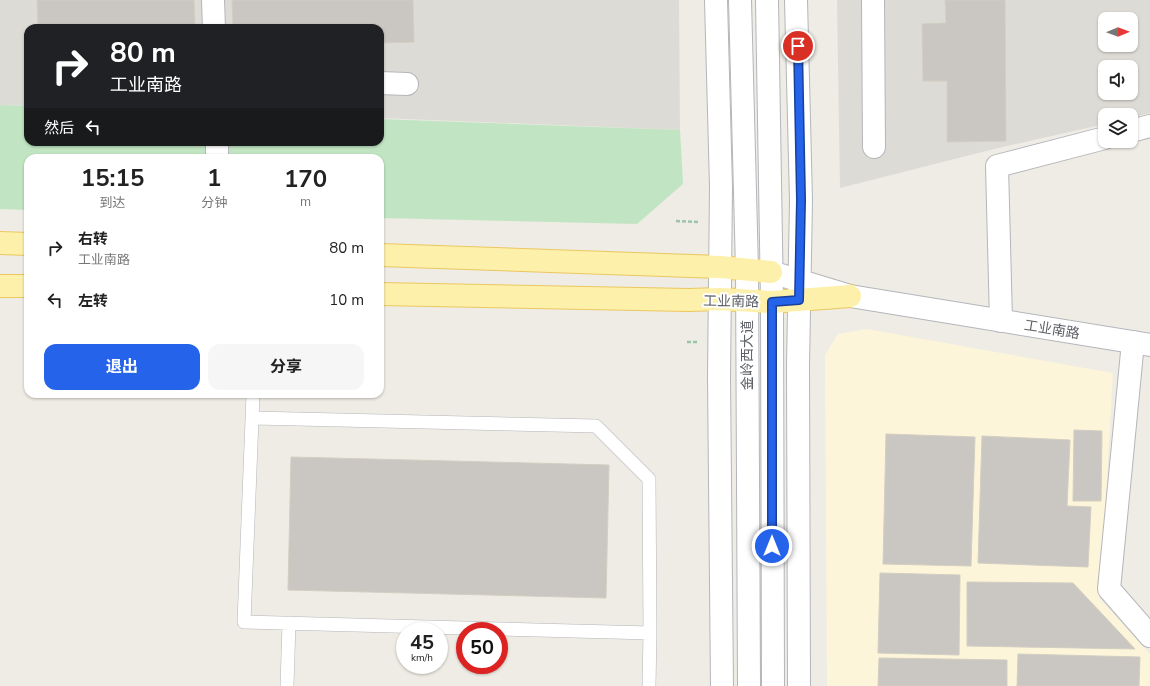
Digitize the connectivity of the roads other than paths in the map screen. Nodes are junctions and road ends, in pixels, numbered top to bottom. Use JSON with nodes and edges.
{"nodes":[{"id":1,"x":213,"y":0,"type":"edge"},
{"id":2,"x":716,"y":0,"type":"edge"},
{"id":3,"x":740,"y":0,"type":"edge"},
{"id":4,"x":767,"y":0,"type":"edge"},
{"id":5,"x":796,"y":0,"type":"edge"},
{"id":6,"x":873,"y":0,"type":"edge"},
{"id":7,"x":214,"y":24,"type":"edge"},
{"id":8,"x":384,"y":83,"type":"edge"},
{"id":9,"x":407,"y":84,"type":"dead end"},
{"id":10,"x":1150,"y":126,"type":"edge"},
{"id":11,"x":1138,"y":129,"type":"edge"},
{"id":12,"x":1098,"y":140,"type":"edge"},
{"id":13,"x":874,"y":148,"type":"dead end"},
{"id":14,"x":0,"y":243,"type":"edge"},
{"id":15,"x":24,"y":244,"type":"edge"},
{"id":16,"x":384,"y":256,"type":"edge"},
{"id":17,"x":720,"y":266,"type":"junction"},
{"id":18,"x":747,"y":269,"type":"junction"},
{"id":19,"x":771,"y":272,"type":"junction"},
{"id":20,"x":0,"y":286,"type":"edge"},
{"id":21,"x":24,"y":286,"type":"edge"},
{"id":22,"x":799,"y":290,"type":"junction"},
{"id":23,"x":384,"y":294,"type":"edge"},
{"id":24,"x":850,"y":296,"type":"joint"},
{"id":25,"x":720,"y":299,"type":"junction"},
{"id":26,"x":747,"y":300,"type":"junction"},
{"id":27,"x":772,"y":302,"type":"junction"},
{"id":28,"x":1001,"y":321,"type":"junction"},
{"id":29,"x":1142,"y":344,"type":"edge"},
{"id":30,"x":254,"y":398,"type":"edge"},
{"id":31,"x":253,"y":418,"type":"junction"},
{"id":32,"x":289,"y":623,"type":"junction"},
{"id":33,"x":650,"y":633,"type":"junction"},
{"id":34,"x":1150,"y":636,"type":"edge"},
{"id":35,"x":287,"y":686,"type":"edge"},
{"id":36,"x":649,"y":686,"type":"edge"},
{"id":37,"x":722,"y":686,"type":"edge"},
{"id":38,"x":749,"y":686,"type":"edge"},
{"id":39,"x":773,"y":686,"type":"edge"},
{"id":40,"x":799,"y":686,"type":"edge"}],
"edges":[{"from":1,"to":7,"type":"street"},
{"from":2,"to":17,"type":"street"},
{"from":3,"to":18,"type":"street","name":"金岭西大道"},
{"from":4,"to":19,"type":"street","name":"金岭西大道"},
{"from":5,"to":22,"type":"street"},
{"from":6,"to":13,"type":"street"},
{"from":8,"to":9,"type":"street"},
{"from":10,"to":11,"type":"street"},
{"from":12,"to":28,"type":"street"},
{"from":14,"to":15,"type":"main road"},
{"from":16,"to":17,"type":"main road"},
{"from":17,"to":18,"type":"main road"},
{"from":17,"to":25,"type":"street"},
{"from":18,"to":19,"type":"main road"},
{"from":18,"to":26,"type":"street","name":"金岭西大道"},
{"from":19,"to":22,"type":"street"},
{"from":19,"to":27,"type":"street","name":"金岭西大道"},
{"from":20,"to":21,"type":"main road"},
{"from":22,"to":24,"type":"main road","name":"工业南路"},
{"from":22,"to":27,"type":"main road","name":"工业南路"},
{"from":22,"to":40,"type":"street"},
{"from":23,"to":25,"type":"main road","name":"工业南路"},
{"from":24,"to":28,"type":"street","name":"工业南路"},
{"from":25,"to":26,"type":"main road","name":"工业南路"},
{"from":25,"to":37,"type":"street"},
{"from":26,"to":27,"type":"main road","name":"工业南路"},
{"from":26,"to":38,"type":"street","name":"金岭西大道"},
{"from":27,"to":39,"type":"street","name":"金岭西大道"},
{"from":28,"to":29,"type":"street","name":"工业南路"},
{"from":29,"to":34,"type":"street"},
{"from":30,"to":31,"type":"lane"},
{"from":31,"to":32,"type":"lane"},
{"from":31,"to":33,"type":"lane"},
{"from":32,"to":33,"type":"lane"},
{"from":32,"to":35,"type":"lane"},
{"from":33,"to":36,"type":"lane"}]}
